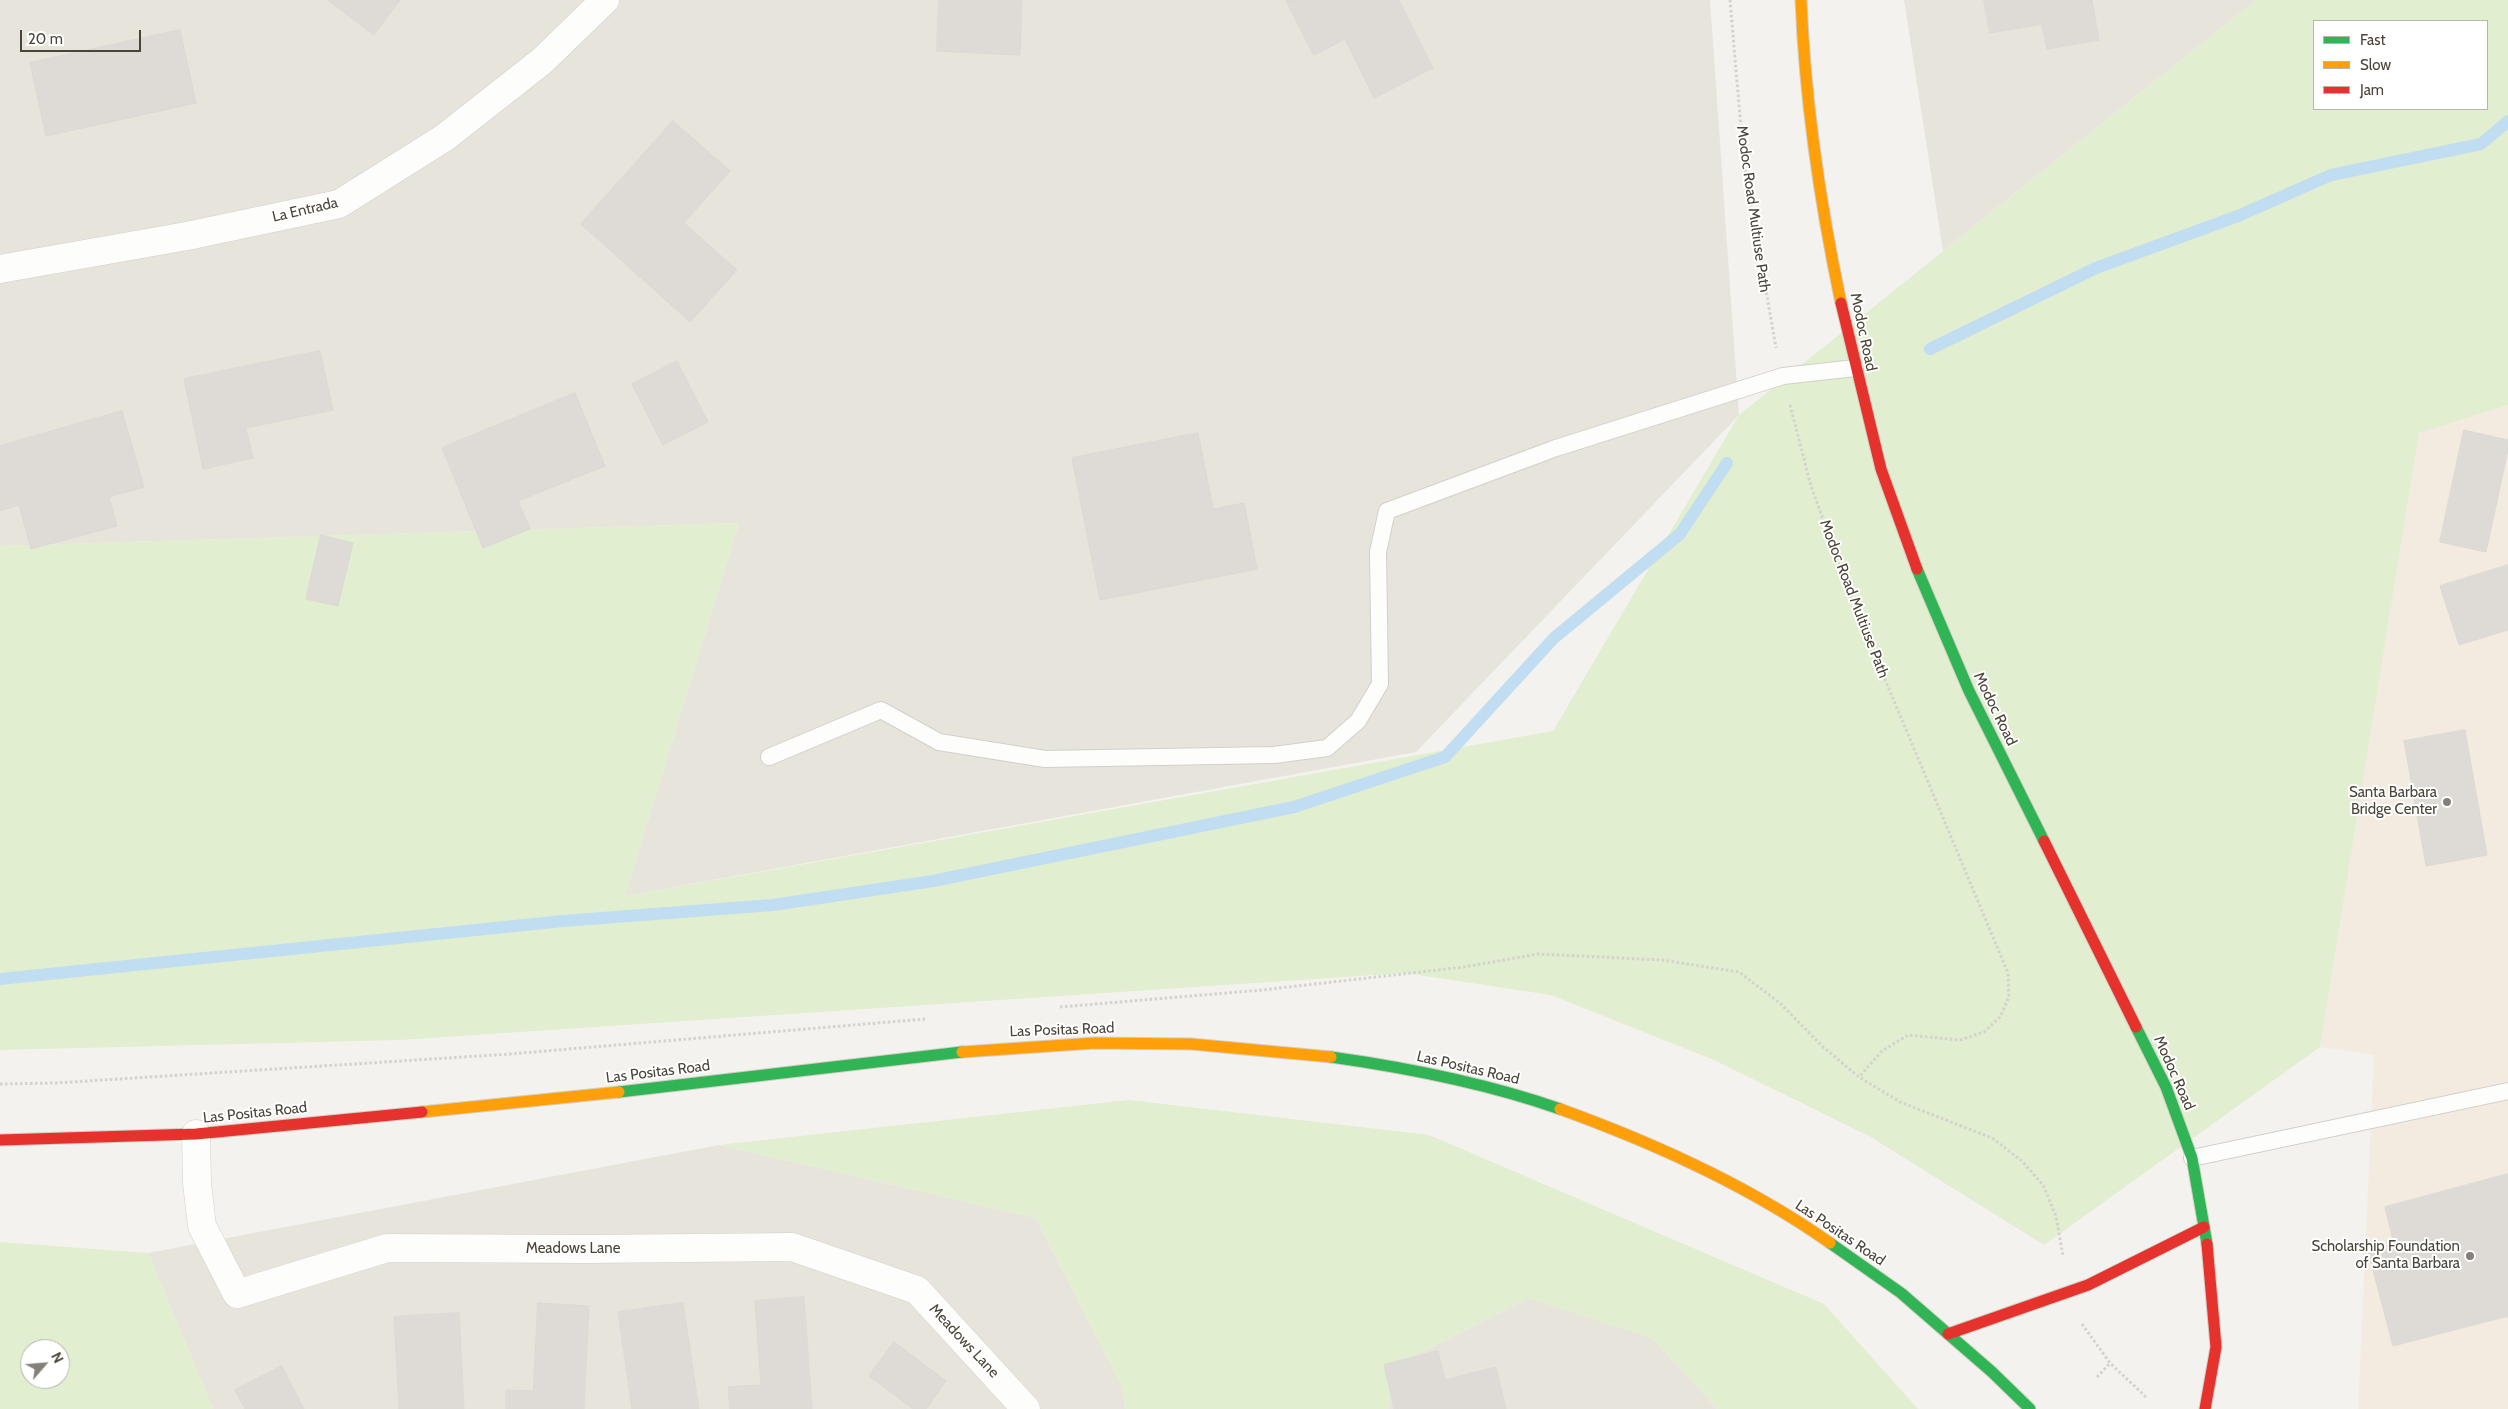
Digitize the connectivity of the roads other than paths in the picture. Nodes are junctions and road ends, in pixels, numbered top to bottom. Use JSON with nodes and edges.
{"nodes":[{"id":1,"x":605,"y":0,"type":"edge"},
{"id":2,"x":1801,"y":0,"type":"edge"},
{"id":3,"x":0,"y":268,"type":"edge"},
{"id":4,"x":1855,"y":368,"type":"junction"},
{"id":5,"x":770,"y":757,"type":"dead end"},
{"id":6,"x":2508,"y":1091,"type":"edge"},
{"id":7,"x":196,"y":1134,"type":"junction"},
{"id":8,"x":0,"y":1140,"type":"edge"},
{"id":9,"x":2192,"y":1158,"type":"junction"},
{"id":10,"x":2204,"y":1227,"type":"junction"},
{"id":11,"x":1948,"y":1334,"type":"junction"},
{"id":12,"x":1026,"y":1409,"type":"edge"},
{"id":13,"x":2030,"y":1409,"type":"edge"},
{"id":14,"x":2205,"y":1409,"type":"edge"}],
"edges":[{"from":1,"to":3,"type":"street","name":"La Entrada"},
{"from":2,"to":4,"type":"main road","name":"Modoc Road"},
{"from":4,"to":5,"type":"lane"},
{"from":4,"to":9,"type":"main road","name":"Modoc Road"},
{"from":6,"to":9,"type":"lane"},
{"from":7,"to":8,"type":"main road","name":"Las Positas Road"},
{"from":7,"to":11,"type":"main road","name":"Las Positas Road"},
{"from":7,"to":12,"type":"street","name":"Meadows Lane"},
{"from":9,"to":10,"type":"main road","name":"Modoc Road"},
{"from":10,"to":11,"type":"main road"},
{"from":10,"to":14,"type":"main road","name":"Modoc Road"},
{"from":11,"to":13,"type":"main road","name":"Las Positas Road"}]}
